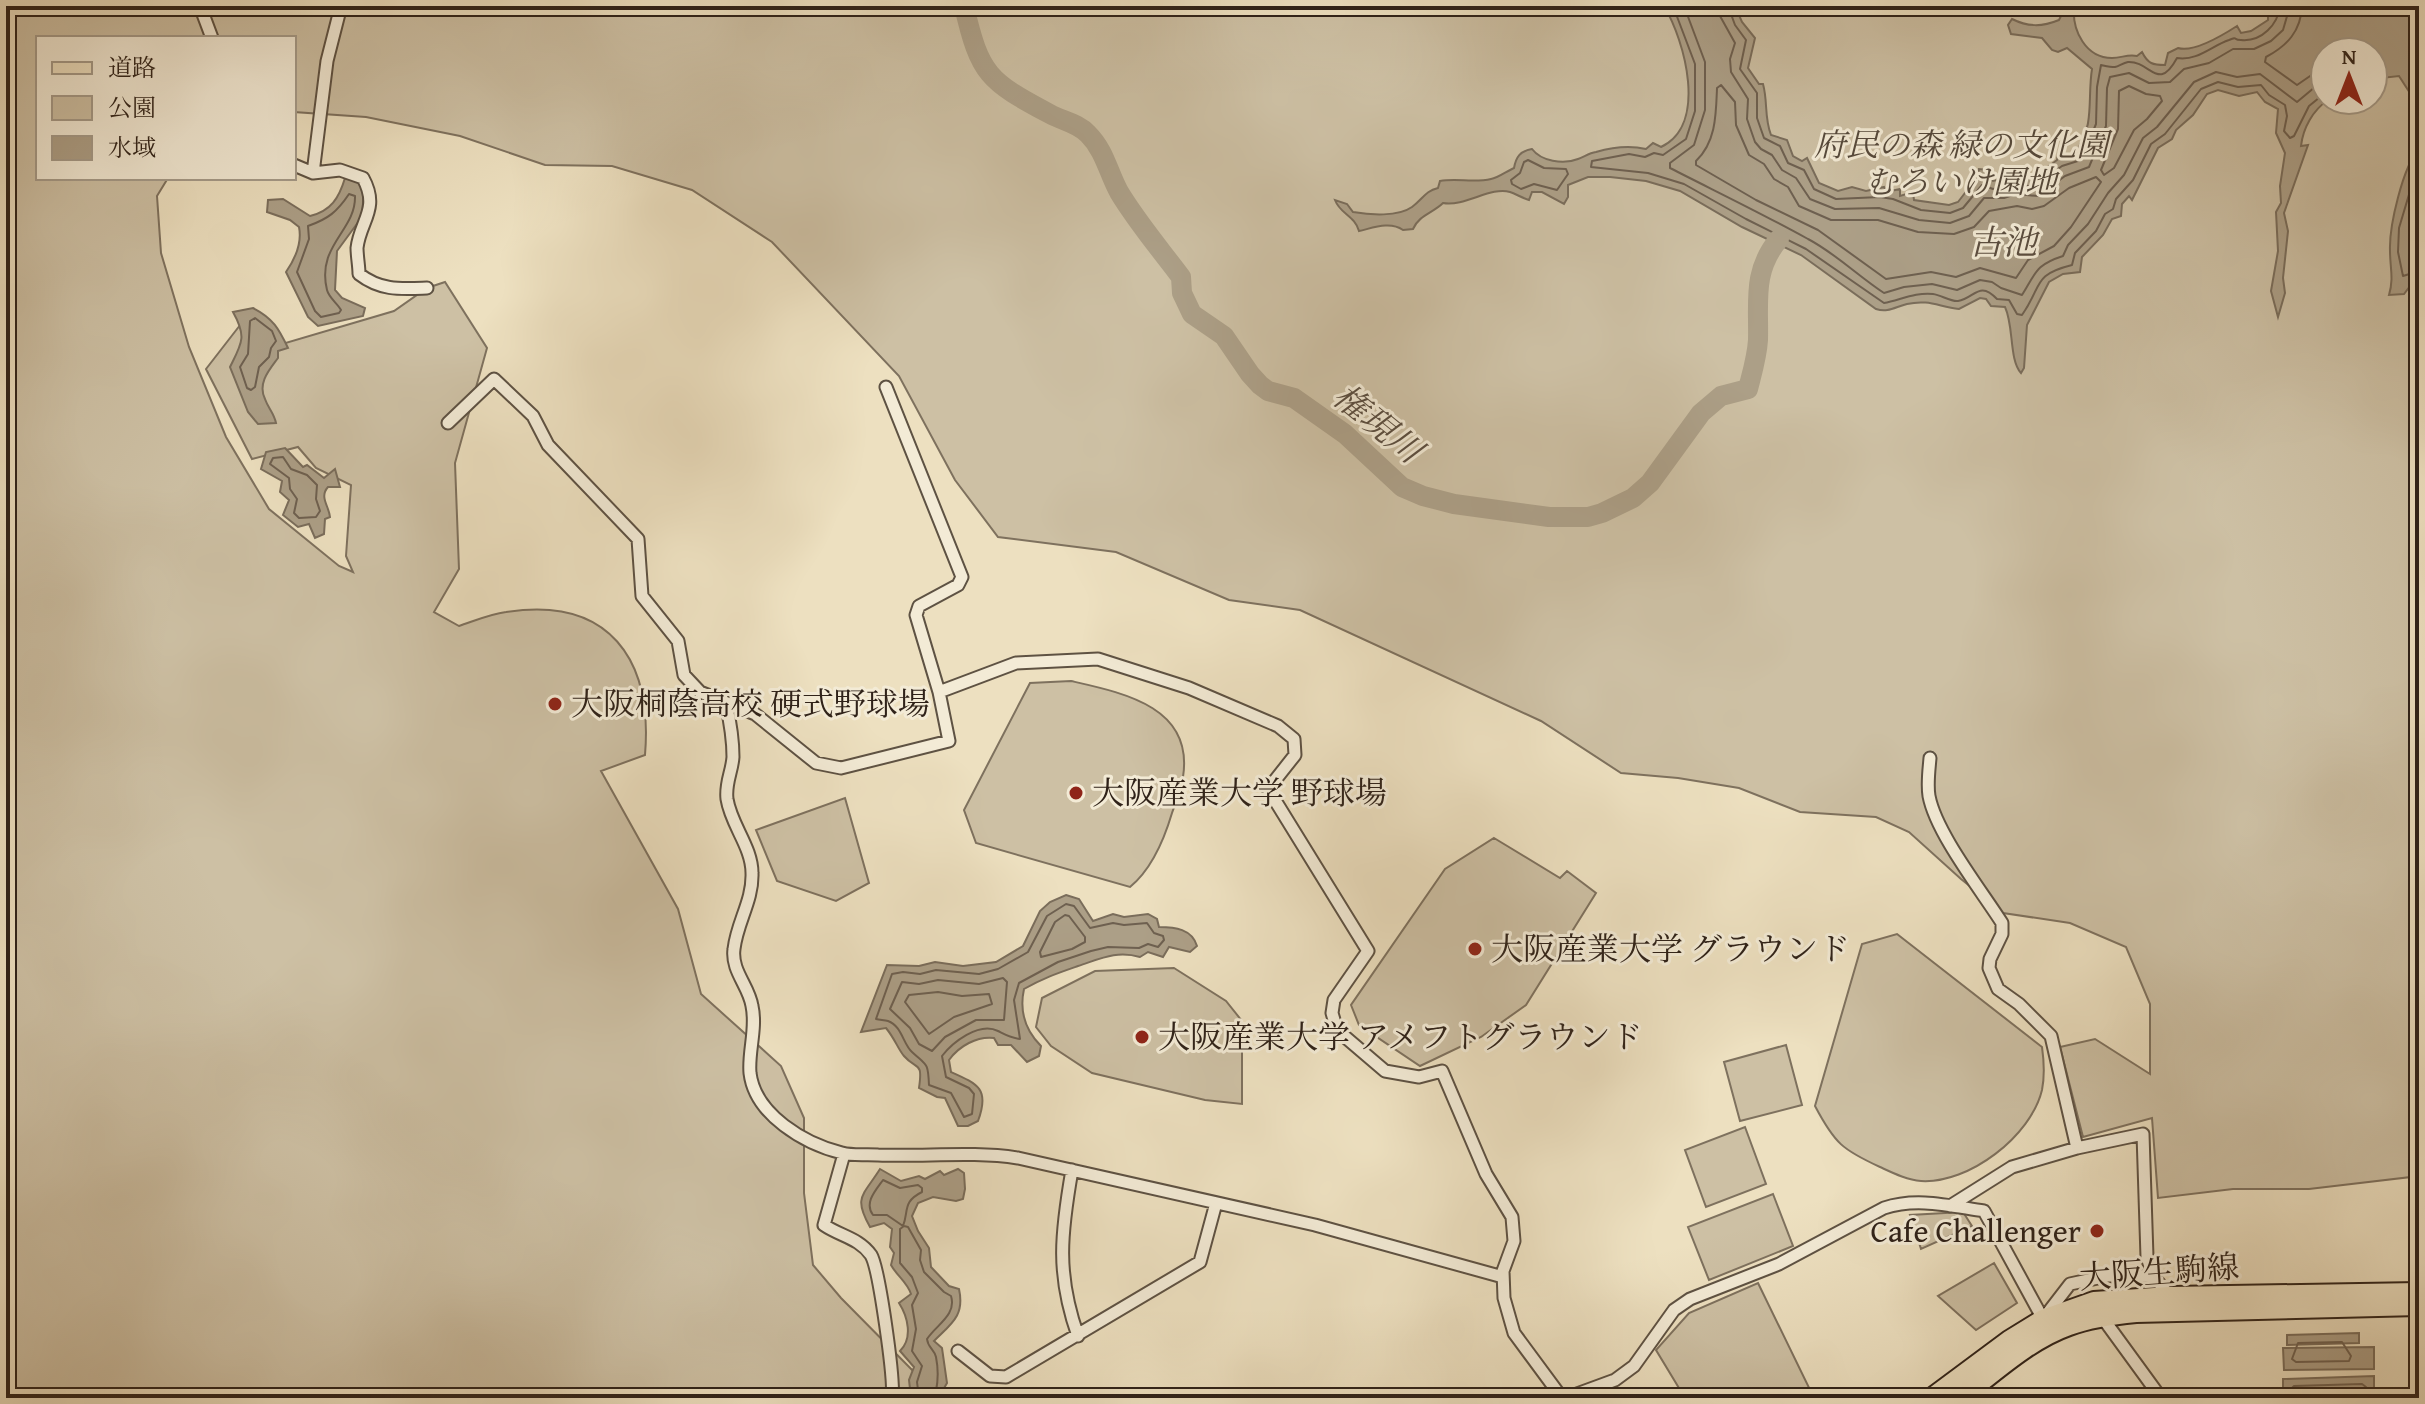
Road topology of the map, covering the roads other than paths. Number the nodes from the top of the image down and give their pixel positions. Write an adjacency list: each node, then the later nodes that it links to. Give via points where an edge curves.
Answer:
1 (200, 6): 3 (street)
2 (341, 6): 5 (street, via 327,61)
3 (211, 36)
4 (296, 166): 5 (street)
5 (313, 173): 6 (street, via 350,172 363,178 370,190 357,250 359,274 392,290)
6 (427, 288)
7 (886, 387): 9 (street, via 962,577 958,585 919,606 916,615)
8 (448, 423): 10 (street, via 494,379 533,416 548,445 638,539 642,596 678,641 684,675 700,692)
9 (939, 692): 10 (street, via 949,741 841,768 816,763 755,714); 18 (street, via 1016,663 1098,659 1189,688 1278,726 1294,739 1295,755 1268,789 1368,951 1334,1000 1337,1030 1385,1071 1419,1077 1442,1071 1486,1174 1512,1217 1514,1241)
10 (726, 703): 13 (street, via 733,760 727,795 752,871 733,953 752,1006 750,1074 774,1118 809,1141)
11 (1930, 758): 12 (street, via 1933,809 2002,923 1989,968 1998,989 2051,1036)
12 (2077, 1148): 16 (street, via 2012,1167); 17 (street, via 2143,1134 2147,1257)
13 (844, 1154): 14 (street, via 996,1155); 26 (street, via 824,1225 856,1240 872,1257 879,1275)
14 (1072, 1170): 15 (street); 24 (street, via 1062,1224 1062,1279)
15 (1216, 1203): 18 (street); 24 (street, via 1200,1262)
16 (1950, 1206): 23 (street, via 1984,1211); 27 (street, via 1923,1202 1884,1208 1779,1264 1690,1299 1674,1310 1634,1366 1615,1380)
17 (2153, 1276): 20 (street); 23 (street, via 2107,1276 2070,1284)
18 (1503, 1277): 27 (street, via 1514,1333)
19 (2419, 1292): 20 (main road, 大阪生駒線)
20 (2170, 1296): 23 (main road, 大阪生駒線, via 2094,1301)
21 (2419, 1306): 22 (main road, 大阪生駒線)
22 (2102, 1317): 29 (main road, 大阪生駒線, via 2067,1326 2032,1346); 30 (street)
23 (2043, 1319): 28 (main road, 大阪生駒線)
24 (1078, 1336): 25 (street, via 1006,1377 990,1376)
25 (958, 1351)
26 (892, 1398)
27 (1564, 1398)
28 (1931, 1398)
29 (1961, 1398)
30 (2161, 1398)

